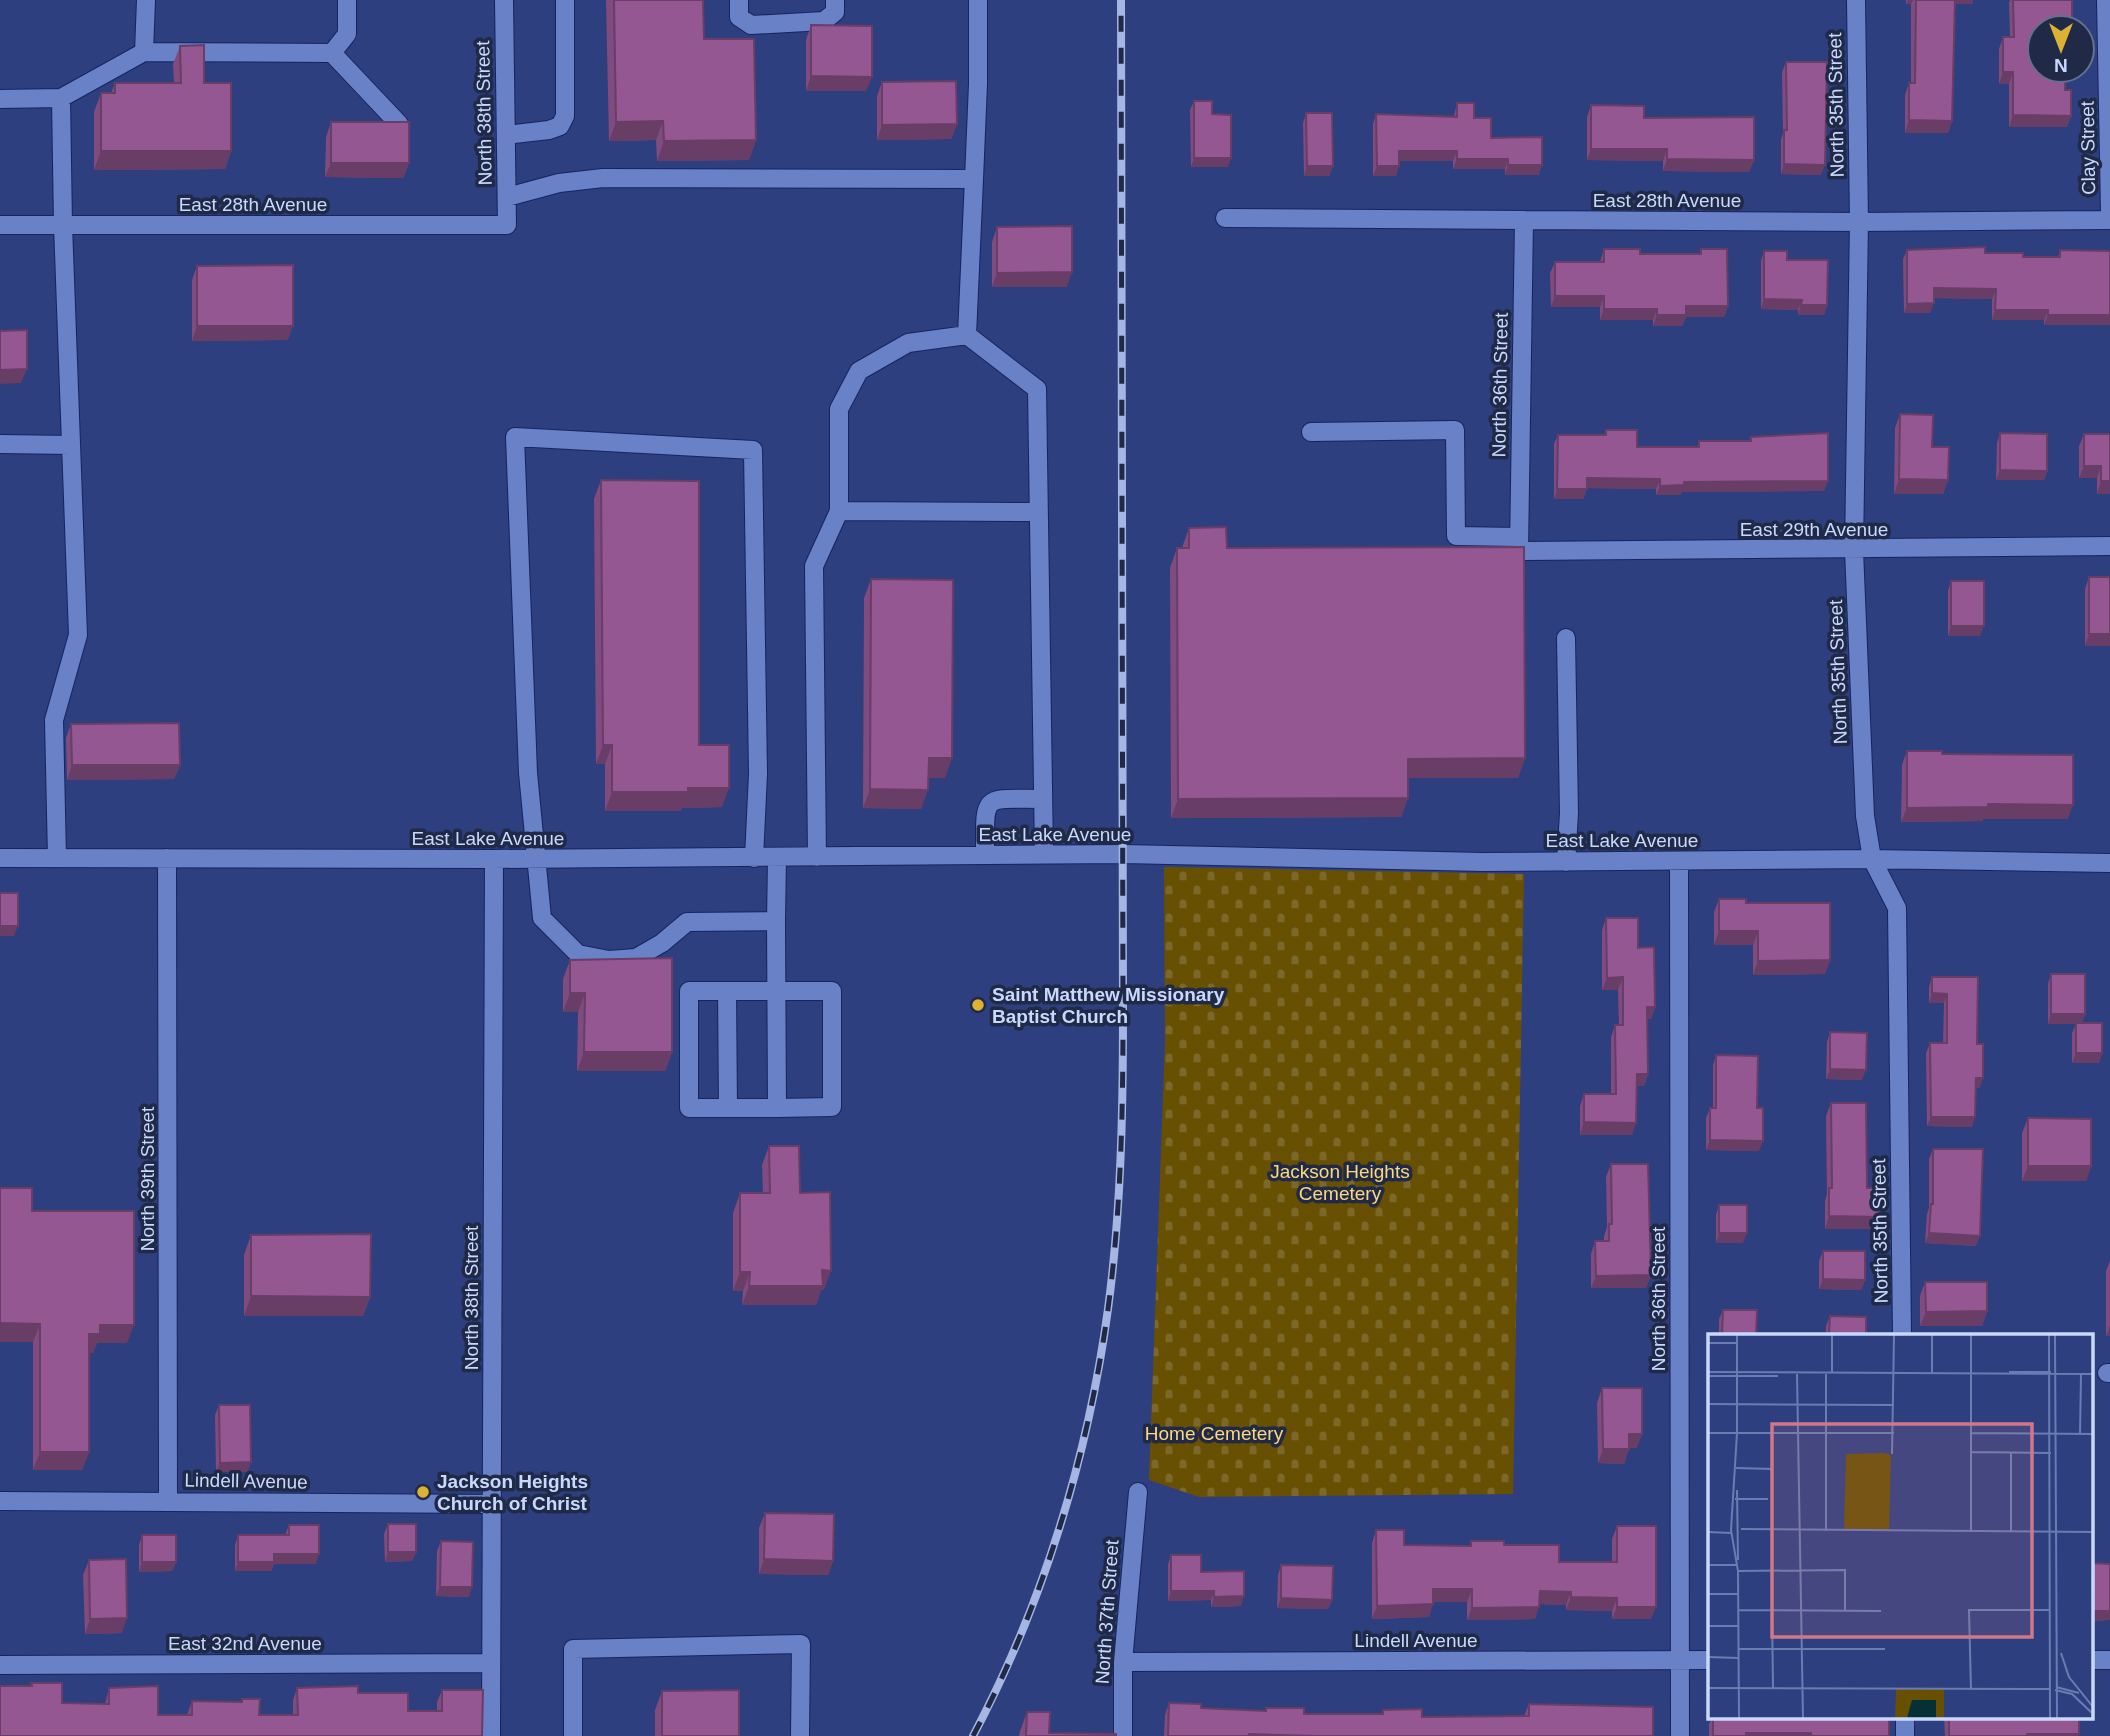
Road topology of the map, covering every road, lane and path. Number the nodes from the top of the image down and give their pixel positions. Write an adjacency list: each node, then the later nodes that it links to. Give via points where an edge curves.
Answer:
1 (146, 0): 10 (street)
2 (347, 0): 11 (street, via 347,34)
3 (504, 0): 15 (street, North 38th Street)
4 (565, 0): 15 (street, via 565,116 560,126 549,130)
5 (739, 0): 6 (street, via 739,17 751,25 824,22 835,12)
6 (835, 0)
7 (978, 0): 16 (street)
8 (1856, 0): 22 (street, North 35th Street)
9 (2106, 0): 18 (street, Clay Street)
10 (144, 52): 11 (street); 12 (street)
11 (332, 53): 14 (street)
12 (61, 98): 13 (street); 24 (street)
13 (0, 99)
14 (399, 124)
15 (506, 135): 17 (street, North 38th Street)
16 (974, 179): 17 (street, via 603,178 559,183); 26 (street)
17 (507, 197): 25 (street, North 38th Street)
18 (2110, 212)
19 (1224, 218): 20 (street, East 28th Avenue)
20 (1524, 220): 22 (street, East 28th Avenue); 32 (street, North 36th Street)
21 (2110, 220): 22 (street, East 28th Avenue)
22 (1859, 222): 34 (street, North 35th Street)
23 (0, 225): 24 (street, East 28th Avenue)
24 (63, 225): 25 (street, East 28th Avenue); 29 (street)
25 (507, 225)
26 (967, 335): 30 (street, via 908,343 859,371 839,409); 31 (street, via 1037,389)
27 (1311, 432): 32 (street, East 29th Avenue, via 1454,430 1456,536)
28 (0, 444): 29 (street)
29 (71, 445): 41 (street, via 78,635 54,720)
30 (839, 511): 31 (street); 39 (street, via 814,566)
31 (1037, 512): 36 (street)
32 (1519, 544): 34 (street, East 29th Avenue)
33 (2110, 546): 34 (street, East 29th Avenue)
34 (1854, 550): 47 (street, North 35th Street, via 1865,816)
35 (1566, 638): 49 (street)
36 (1043, 799): 37 (street, via 989,803); 38 (street)
37 (985, 855): 38 (street, East Lake Avenue); 39 (street, East Lake Avenue)
38 (1044, 855): 49 (street, East Lake Avenue)
39 (817, 857): 44 (street, East Lake Avenue)
40 (0, 858): 41 (street, East Lake Avenue)
41 (57, 858): 42 (street, East Lake Avenue)
42 (167, 858): 45 (street, East Lake Avenue); 59 (street, North 39th Street)
43 (754, 858): 44 (street, East Lake Avenue); 46 (street, East Lake Avenue); 46 (street, via 758,774 753,450 515,437 528,773)
44 (777, 858): 51 (street)
45 (494, 859): 46 (street, East Lake Avenue); 60 (street, North 38th Street)
46 (536, 859): 51 (street, via 542,918 578,954 609,960 636,958 687,922)
47 (1872, 859): 48 (street, East Lake Avenue); 50 (street, East Lake Avenue); 56 (street, North 35th Street, via 1898,908)
48 (1679, 861): 49 (street, East Lake Avenue); 61 (street, North 36th Street)
49 (1566, 862)
50 (2110, 863)
51 (776, 921): 53 (street)
52 (727, 991): 53 (street); 54 (street); 54 (street, via 689,991 688,1108)
53 (776, 991): 55 (street); 55 (street, via 832,991 832,1107)
54 (728, 1108): 55 (street)
55 (777, 1108)
56 (1902, 1334)
57 (1138, 1492): 65 (street, North 37th Street)
58 (0, 1501): 59 (street, Lindell Avenue)
59 (169, 1501): 60 (street, Lindell Avenue)
60 (492, 1504): 66 (street, North 38th Street)
61 (1680, 1660): 62 (street, Lindell Avenue); 65 (street, Lindell Avenue); 73 (street, North 36th Street)
62 (1708, 1660)
63 (2092, 1660): 64 (street)
64 (2110, 1660)
65 (1123, 1662): 72 (street, North 37th Street)
66 (491, 1663): 67 (street, East 32nd Avenue); 69 (street, North 38th Street)
67 (0, 1665)
68 (1905, 1718): 74 (street)
69 (491, 1736)
70 (573, 1736): 71 (street, via 573,1649 801,1644)
71 (800, 1736)
72 (1123, 1736)
73 (1681, 1736)
74 (1905, 1736)

